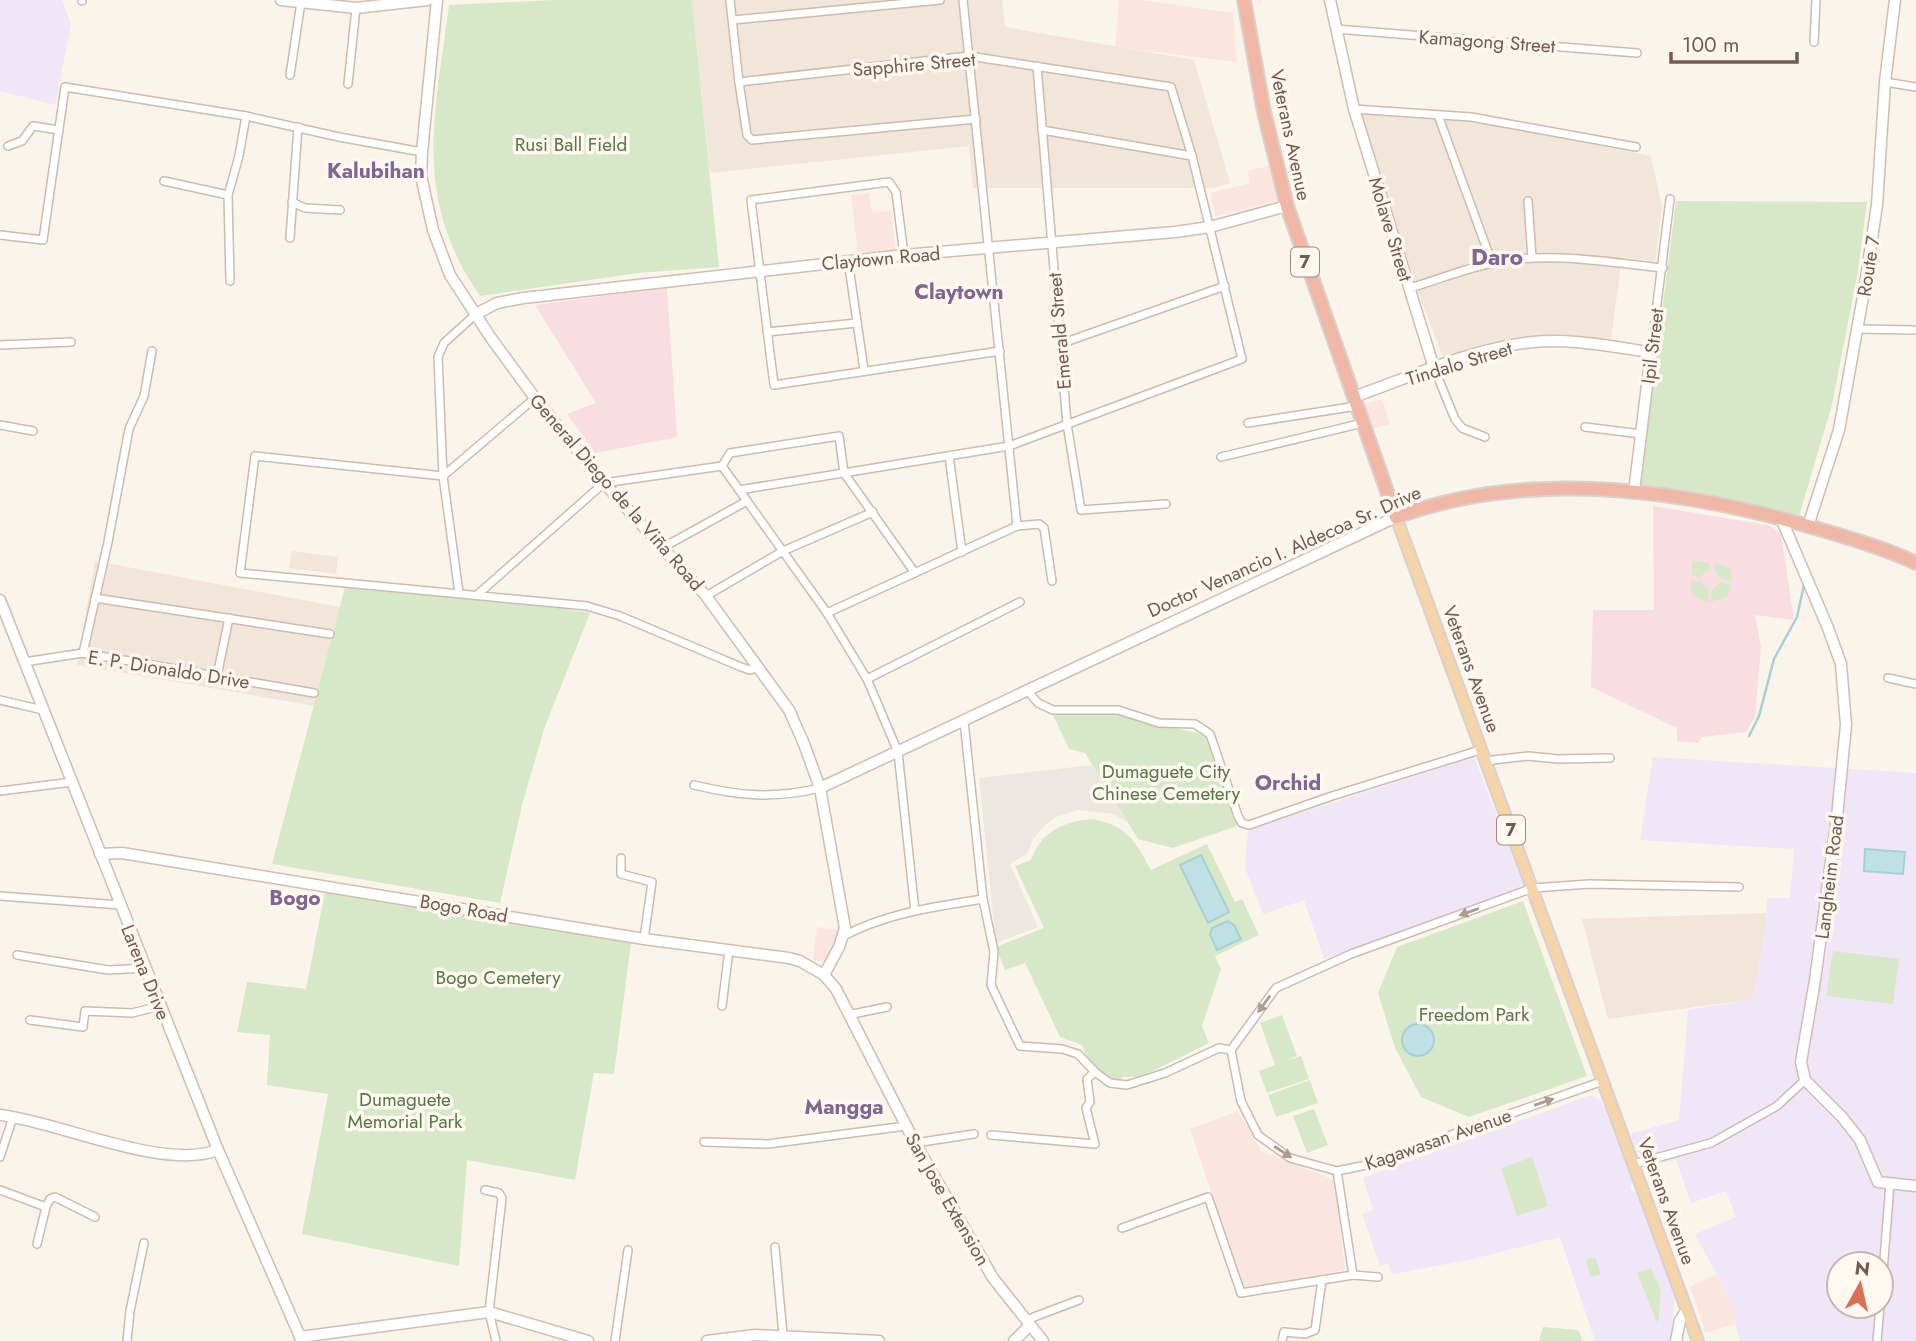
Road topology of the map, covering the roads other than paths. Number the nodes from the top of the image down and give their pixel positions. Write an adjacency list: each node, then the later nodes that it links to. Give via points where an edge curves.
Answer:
1 (281, 0): 11 (street)
2 (437, 0): 33 (street, General Diego de la Viña Road)
3 (730, 0): 13 (street)
4 (940, 0): 13 (street)
5 (963, 0): 17 (street)
6 (1244, 0): 40 (highway, Veterans Avenue / 7)
7 (1330, 0): 14 (street, Molave Street)
8 (1816, 0): 15 (street)
9 (1895, 0): 21 (street, Route 7)
10 (422, 1): 12 (street)
11 (306, 2): 12 (street); 19 (street)
12 (356, 8): 22 (street)
13 (733, 20): 20 (street)
14 (1336, 29): 16 (street, Kamagong Street); 24 (street, Molave Street)
15 (1814, 42)
16 (1637, 52)
17 (969, 56): 18 (street, Sapphire Street); 20 (street, Sapphire Street); 27 (street)
18 (1037, 66): 30 (street, Emerald Street); 34 (street, Sapphire Street, via 1171,87)
19 (290, 75)
20 (739, 82): 27 (street, via 747,135 752,139)
21 (1885, 82): 23 (street); 58 (street, Route 7, via 1877,205)
22 (348, 84)
23 (1916, 87)
24 (1354, 108): 25 (street); 55 (street, Molave Street)
25 (1438, 115): 32 (street); 50 (street)
26 (246, 116): 28 (street); 29 (street, via 65,87); 36 (street)
27 (976, 120): 46 (street)
28 (298, 127): 33 (street); 39 (street)
29 (59, 130): 31 (street, via 33,126 22,142); 43 (street, via 43,240)
30 (1042, 130): 34 (street); 45 (street, Emerald Street)
31 (8, 146)
32 (1636, 147)
33 (422, 152): 56 (street, General Diego de la Viña Road, via 423,186 433,230 450,275)
34 (1192, 156): 42 (street)
35 (164, 181): 36 (street)
36 (228, 195): 53 (street)
37 (1670, 199): 51 (street, Ipil Street)
38 (1528, 201): 48 (street)
39 (292, 202): 41 (street, via 305,208); 44 (street)
40 (1287, 206): 42 (street, Claytown Road); 70 (highway, Veterans Avenue / 7)
41 (340, 210)
42 (1210, 227): 45 (street, Claytown Road); 54 (street)
43 (0, 235)
44 (290, 238)
45 (1051, 244): 46 (street, Claytown Road); 62 (street, Emerald Street)
46 (989, 249): 47 (street, Claytown Road); 65 (street)
47 (904, 255): 49 (street, Claytown Road); 52 (street, via 896,192 894,185 885,182 751,200)
48 (1532, 258): 50 (street); 51 (street)
49 (848, 260): 52 (street, Claytown Road); 57 (street)
50 (1492, 262): 55 (street)
51 (1662, 268): 66 (street, Ipil Street)
52 (759, 269): 56 (street, Claytown Road, via 523,298); 60 (street)
53 (230, 281)
54 (1225, 286): 62 (street); 72 (street, via 1242,359)
55 (1410, 288): 67 (street, Molave Street)
56 (476, 313): 69 (street, General Diego de la Viña Road); 84 (street, via 444,343 438,357)
57 (857, 323): 60 (street); 68 (street)
58 (1858, 329): 59 (street); 94 (street, Route 7, via 1839,430)
59 (1914, 330)
60 (767, 332): 68 (street, via 774,385)
61 (71, 342): 63 (street)
62 (1060, 344): 72 (street, Emerald Street)
63 (0, 345)
64 (152, 351): 104 (street, via 144,396 129,429)
65 (1000, 351): 68 (street); 79 (street)
66 (1651, 352): 67 (street, Tindalo Street, via 1535,342 1499,347); 77 (street, Ipil Street)
67 (1434, 369): 70 (street, Tindalo Street); 78 (street, Molave Street, via 1455,419 1462,428)
68 (864, 370)
69 (535, 398): 84 (street); 85 (street, General Diego de la Viña Road)
70 (1355, 402): 71 (street); 73 (highway, Veterans Avenue / 7)
71 (1248, 423)
72 (1067, 424): 79 (street); 89 (street, Emerald Street, via 1081,510)
73 (1363, 424): 81 (street); 91 (highway, Veterans Avenue / 7)
74 (0, 425): 76 (street)
75 (1585, 427): 77 (street)
76 (33, 431)
77 (1641, 434): 87 (street, Ipil Street)
78 (1485, 437)
79 (1009, 446): 80 (street); 93 (street)
80 (949, 456): 83 (street); 97 (street)
81 (1221, 457)
82 (722, 466): 83 (street, via 730,453 839,436); 85 (street); 86 (street)
83 (844, 473): 86 (street); 90 (street)
84 (443, 476): 101 (street); 101 (street, via 255,456 240,573)
85 (604, 483): 95 (street, General Diego de la Viña Road); 102 (street)
86 (739, 490): 88 (street)
87 (1634, 492): 91 (highway, Doctor Venancio I. Aldecoa Sr. Drive, via 1570,489 1491,494 1441,502); 92 (highway, Doctor Venancio I. Aldecoa Sr. Drive)
88 (747, 501): 95 (street); 96 (street)
89 (1166, 504)
90 (873, 512): 96 (street); 99 (street)
91 (1396, 517): 117 (street, Doctor Venancio I. Aldecoa Sr. Drive); 123 (main road, Veterans Avenue / 7)
92 (1781, 519): 94 (highway, Doctor Venancio I. Aldecoa Sr. Drive); 150 (street, Langheim Road, via 1841,664 1846,725 1801,1062)
93 (1017, 526): 97 (street); 100 (street, via 1039,524 1044,528)
94 (1808, 526): 98 (highway, Doctor Venancio I. Aldecoa Sr. Drive)
95 (662, 548): 103 (street, General Diego de la Viña Road)
96 (783, 551): 103 (street); 107 (street)
97 (962, 552): 99 (street)
98 (1916, 563)
99 (915, 573): 107 (street)
100 (1052, 581)
101 (459, 593): 102 (street)
102 (477, 595): 112 (street, via 587,606 741,667)
103 (706, 596): 112 (street, General Diego de la Viña Road)
104 (95, 598): 108 (street); 110 (street)
105 (0, 600): 111 (street, Larena Drive)
106 (1020, 602): 115 (street)
107 (827, 613): 115 (street)
108 (229, 618): 109 (street); 113 (street)
109 (330, 634)
110 (83, 653): 111 (street, E. P. Dionaldo Drive); 113 (street, E. P. Dionaldo Drive)
111 (24, 662): 120 (street, Larena Drive)
112 (759, 667): 127 (street, General Diego de la Viña Road, via 789,710)
113 (217, 676): 118 (street, E. P. Dionaldo Drive)
114 (1888, 678): 116 (street)
115 (867, 679): 122 (street)
116 (1916, 684)
117 (1027, 690): 121 (street, Doctor Venancio I. Aldecoa Sr. Drive); 123 (street, via 1038,703 1053,710 1118,710 1159,723 1195,724 1210,734 1240,820 1249,825 1332,796)
118 (314, 693)
119 (0, 700): 120 (street)
120 (43, 710): 125 (street, Larena Drive)
121 (964, 721): 122 (street, Doctor Venancio I. Aldecoa Sr. Drive); 134 (street)
122 (898, 752): 127 (street, Doctor Venancio I. Aldecoa Sr. Drive); 136 (street)
123 (1482, 756): 124 (street); 132 (main road, Veterans Avenue / 7)
124 (1610, 758)
125 (72, 782): 128 (street); 129 (street, Larena Drive)
126 (694, 785): 127 (street, Doctor Venancio I. Aldecoa Sr. Drive, via 764,796)
127 (820, 788): 137 (street, General Diego de la Viña Road, via 845,928)
128 (0, 791)
129 (100, 854): 135 (street, Larena Drive); 138 (street, Bogo Road, via 122,853)
130 (621, 858): 138 (street, via 621,874 652,883)
131 (1739, 887): 132 (street, via 1589,884)
132 (1533, 888): 148 (street, one-way to 148, via 1351,954 1276,988); 151 (main road, Veterans Avenue / 7)
133 (0, 896): 135 (street)
134 (984, 900): 136 (street); 149 (street, via 994,952 991,985 1020,1046 1078,1054)
135 (120, 905): 141 (street, Larena Drive)
136 (915, 911): 137 (street)
137 (842, 937): 142 (street, General Diego de la Viña Road)
138 (644, 939): 139 (street, Bogo Road)
139 (729, 950): 142 (street, Bogo Road, via 800,961); 144 (street)
140 (17, 956): 141 (street, via 108,970)
141 (145, 968): 143 (street, Larena Drive)
142 (824, 975): 146 (street, San Jose Extension)
143 (160, 1006): 147 (street, via 132,1013 85,1011 83,1027); 159 (street, Larena Drive)
144 (722, 1006)
145 (887, 1007): 146 (street)
146 (848, 1015): 154 (street, San Jose Extension)
147 (30, 1020)
148 (1231, 1050): 149 (street, via 1219,1048 1127,1086 1110,1083); 162 (street, Kagawasan Avenue, one-way to 162, via 1241,1101 1258,1135 1290,1158)
149 (1095, 1072): 156 (street, via 1087,1079 1090,1102 1086,1108 1095,1144)
150 (1805, 1080): 161 (street, via 1777,1107 1712,1143); 163 (street, via 1860,1140 1878,1182)
151 (1603, 1081): 161 (main road, Veterans Avenue / 7); 162 (street, Kagawasan Avenue, one-way to 151, via 1386,1161)
152 (0, 1115): 153 (street)
153 (13, 1117): 159 (street, via 178,1155); 160 (street)
154 (906, 1126): 157 (street, via 768,1144); 158 (street, San Jose Extension)
155 (974, 1134): 158 (street)
156 (991, 1135)
157 (704, 1142)
158 (915, 1143): 182 (street, San Jose Extension, via 993,1278)
159 (218, 1150): 184 (street, Larena Drive)
160 (0, 1157)
161 (1634, 1164): 179 (main road, Veterans Avenue / 7)
162 (1337, 1171): 175 (street)
163 (1890, 1184): 164 (street); 174 (street)
164 (1916, 1186)
165 (0, 1190): 167 (street)
166 (485, 1190): 180 (street, via 502,1198)
167 (46, 1207): 168 (street, via 55,1196); 171 (street)
168 (95, 1217)
169 (1122, 1228): 177 (street, via 1208,1197 1241,1293)
170 (144, 1243): 185 (street)
171 (37, 1244)
172 (775, 1247): 183 (street)
173 (628, 1250): 188 (street)
174 (1885, 1250)
175 (1353, 1275): 176 (street); 177 (street)
176 (1378, 1277)
177 (1322, 1280): 193 (street, via 1315,1329 1304,1335 1284,1332)
178 (1079, 1300): 182 (street)
179 (1686, 1311): 194 (street); 195 (main road, Veterans Avenue / 7)
180 (489, 1312): 184 (street); 186 (street); 187 (street)
181 (1879, 1320): 196 (street)
182 (1028, 1323): 191 (street); 192 (street, San Jose Extension)
183 (783, 1335): 189 (street); 190 (street)
184 (301, 1339)
185 (127, 1341)
186 (496, 1341)
187 (588, 1341)
188 (615, 1341)
189 (707, 1341)
190 (879, 1341)
191 (1014, 1341)
192 (1043, 1341)
193 (1282, 1341)
194 (1676, 1341)
195 (1698, 1341)
196 (1877, 1341)

